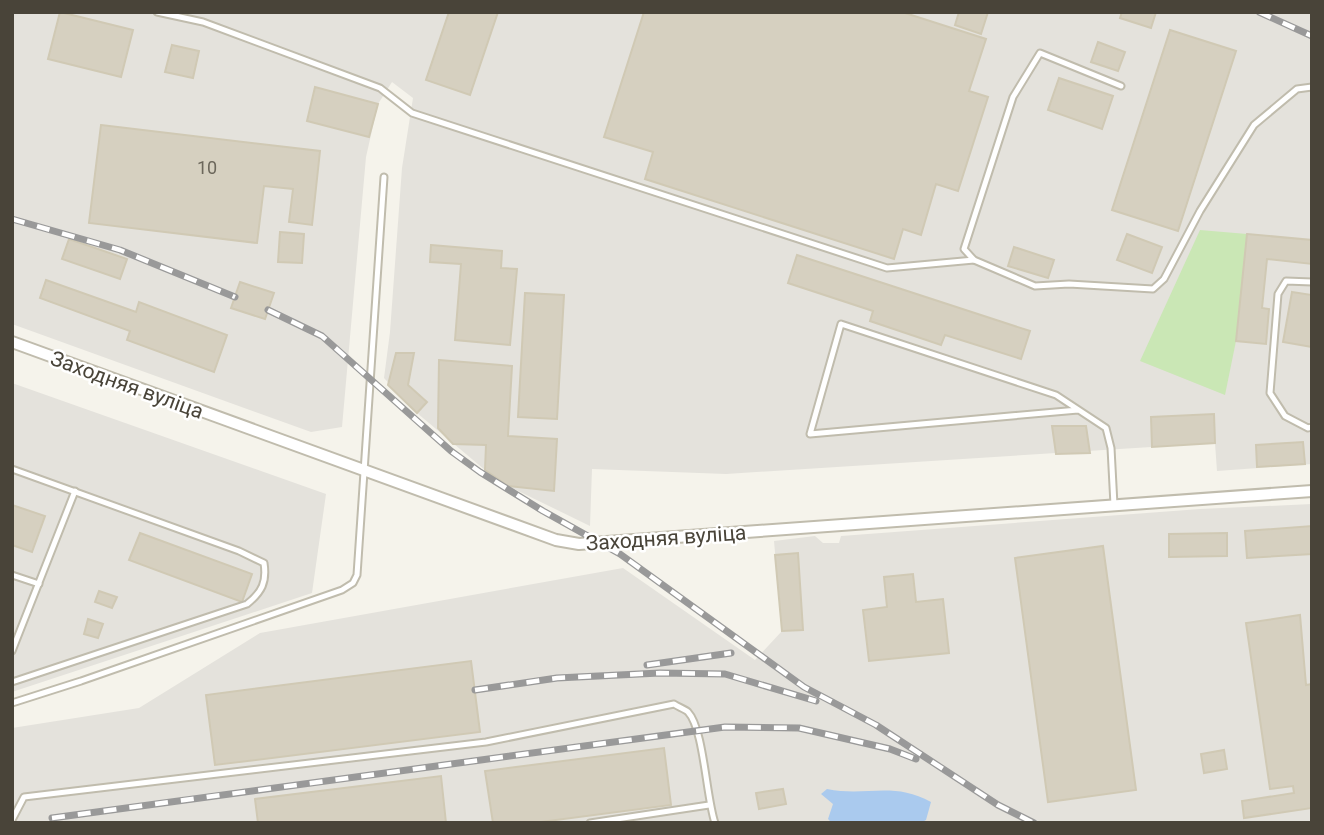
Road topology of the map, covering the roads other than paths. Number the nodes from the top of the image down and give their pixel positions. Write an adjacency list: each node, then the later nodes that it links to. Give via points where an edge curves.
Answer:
1 (157, 12): 5 (lane, via 203,22 380,88 412,113 887,268)
2 (1121, 86): 5 (lane, via 1040,53 1013,97 964,249)
3 (1312, 87): 5 (lane, via 1297,89 1254,125 1164,279 1153,289 1035,286)
4 (384, 177): 11 (lane)
5 (974, 260)
6 (1312, 282): 9 (lane, via 1286,281 1278,294 1270,393 1285,416)
7 (12, 342): 11 (street, Заходняя вуліца)
8 (1078, 410): 8 (lane, via 1056,395 841,324 810,434); 14 (lane, via 1106,428)
9 (1312, 427)
10 (12, 468): 12 (lane)
11 (364, 471): 14 (street, Заходняя вуліца, via 556,540 579,544); 19 (lane, via 354,583)
12 (75, 491): 16 (lane); 18 (lane, via 239,551 264,563 266,579 247,604)
13 (1312, 491): 14 (street, Заходняя вуліца)
14 (1114, 505)
15 (12, 575): 16 (lane)
16 (39, 584): 17 (lane)
17 (12, 651)
18 (12, 682)
19 (12, 703)
20 (709, 806): 21 (lane, via 697,726 688,712 674,704 486,742 24,797); 22 (lane); 23 (lane)
21 (12, 820)
22 (590, 823)
23 (715, 823)

